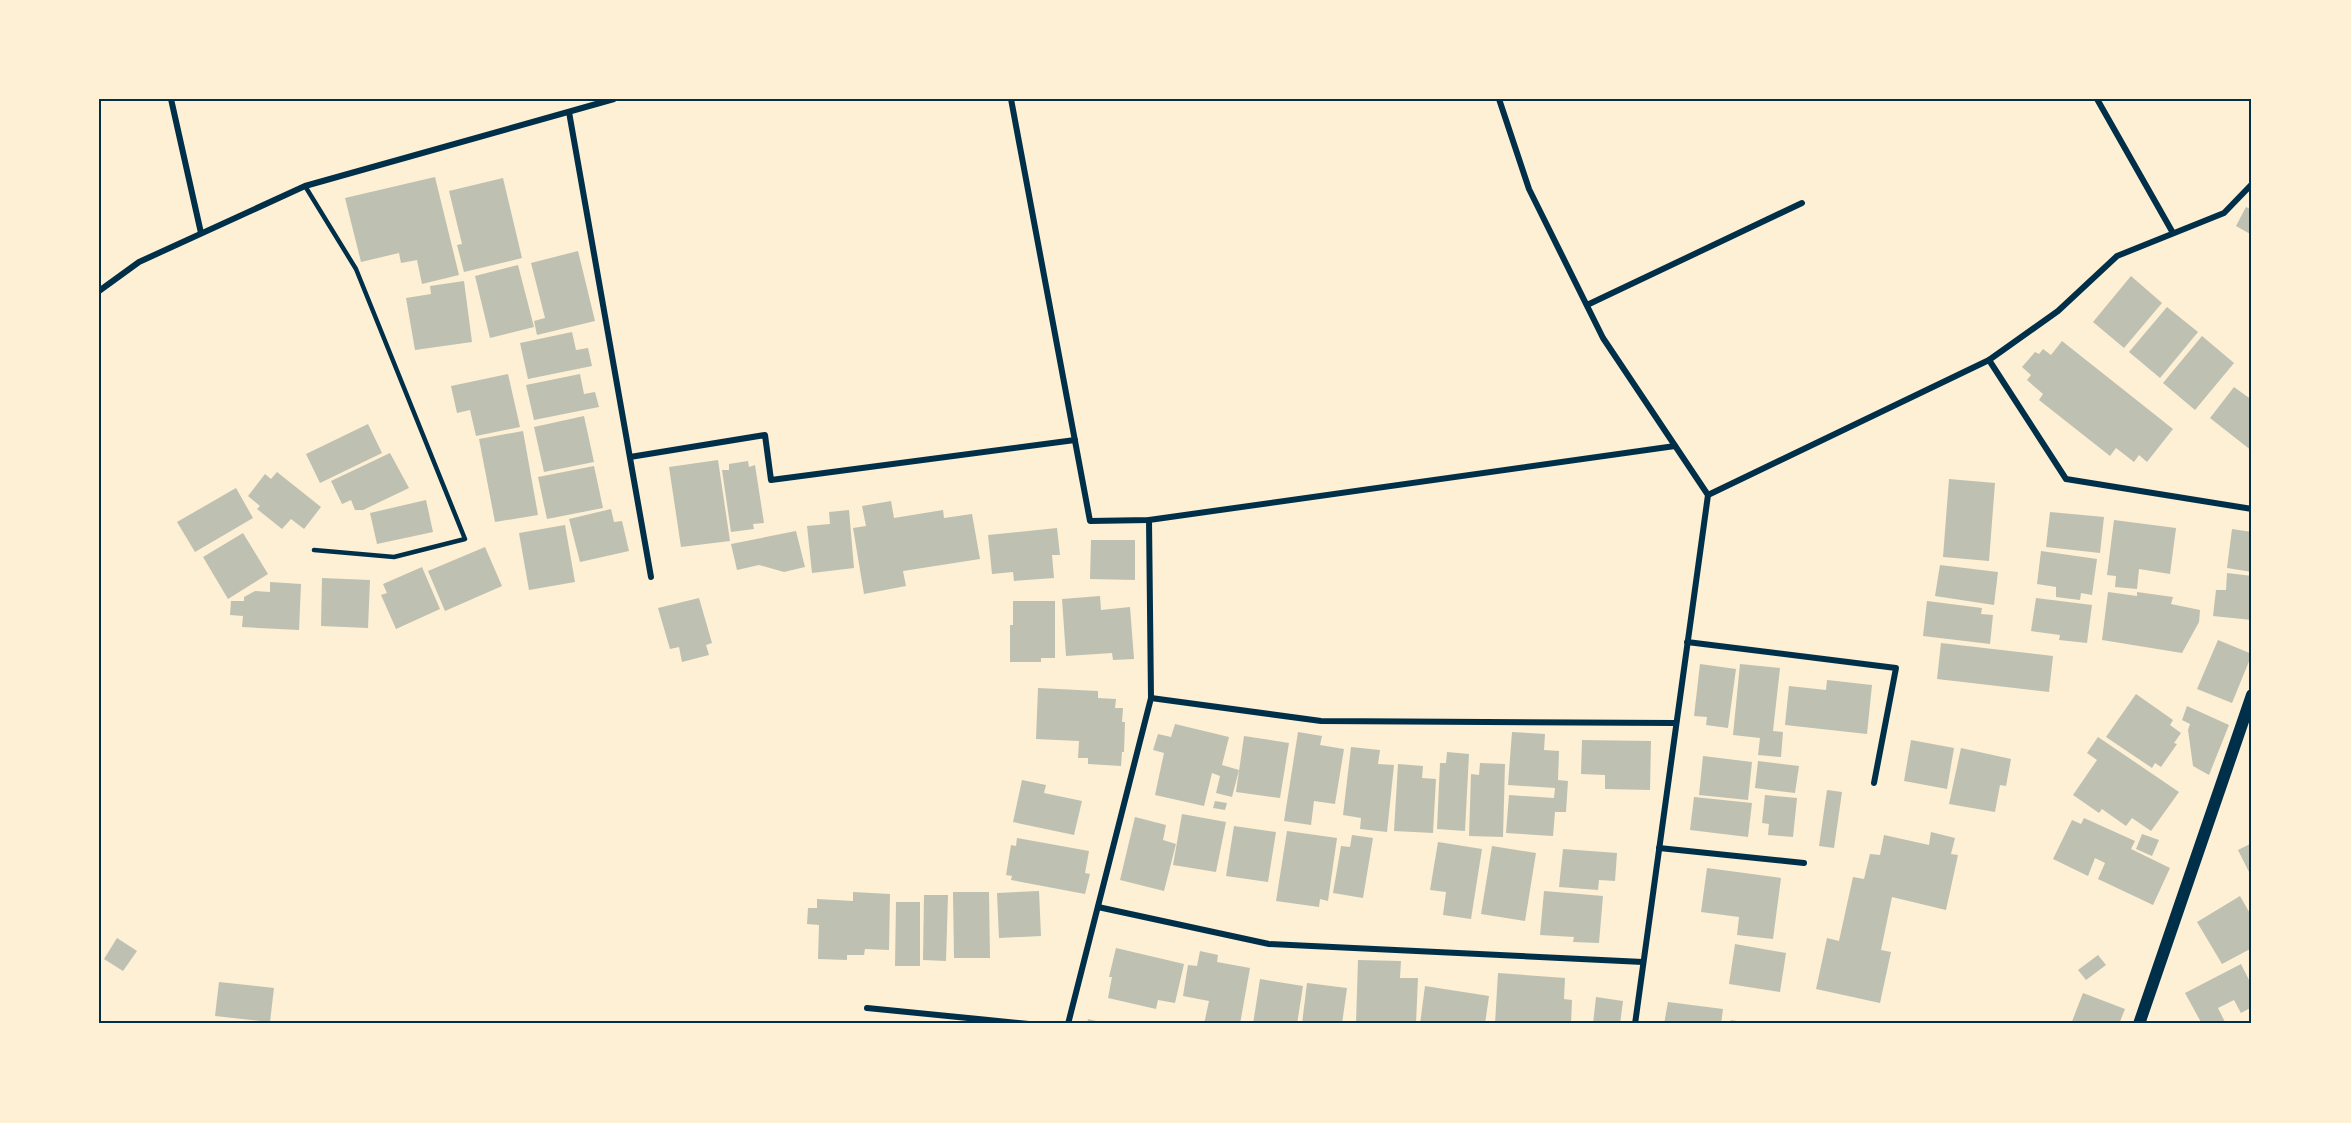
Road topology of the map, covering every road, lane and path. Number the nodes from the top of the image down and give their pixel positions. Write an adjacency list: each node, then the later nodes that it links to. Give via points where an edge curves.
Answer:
1 (171, 99): 10 (street)
2 (614, 99): 6 (street)
3 (1011, 99): 15 (street)
4 (1499, 99): 13 (street, via 1529,189)
5 (2097, 99): 11 (street)
6 (569, 112): 8 (street); 17 (street)
7 (2252, 184): 11 (street, via 2224,213)
8 (305, 186): 10 (street); 21 (lane, via 356,269 465,539 394,557)
9 (1802, 203): 13 (street)
10 (201, 233): 12 (street, via 139,262)
11 (2173, 233): 14 (street, via 2117,256 2058,311)
12 (99, 291)
13 (1587, 305): 16 (street, via 1603,338)
14 (1989, 360): 18 (street); 19 (street, via 2066,479)
15 (1075, 440): 17 (street, via 771,480 765,435); 20 (street, via 1090,521)
16 (1676, 446): 18 (street); 20 (street)
17 (630, 457): 22 (street)
18 (1708, 495): 23 (street)
19 (2252, 509)
20 (1149, 520): 25 (street)
21 (314, 550)
22 (651, 577)
23 (1688, 642): 26 (street); 27 (street, via 1896,668)
24 (2252, 695): 36 (main road)
25 (1151, 698): 26 (street, via 1321,720); 30 (street)
26 (1676, 723): 28 (street)
27 (1874, 783)
28 (1659, 848): 29 (street); 31 (street)
29 (1804, 863)
30 (1098, 907): 31 (street, via 1269,944); 34 (street)
31 (1643, 962): 35 (street)
32 (867, 1008): 33 (street)
33 (1029, 1024)
34 (1068, 1024)
35 (1635, 1024)
36 (2139, 1024)

